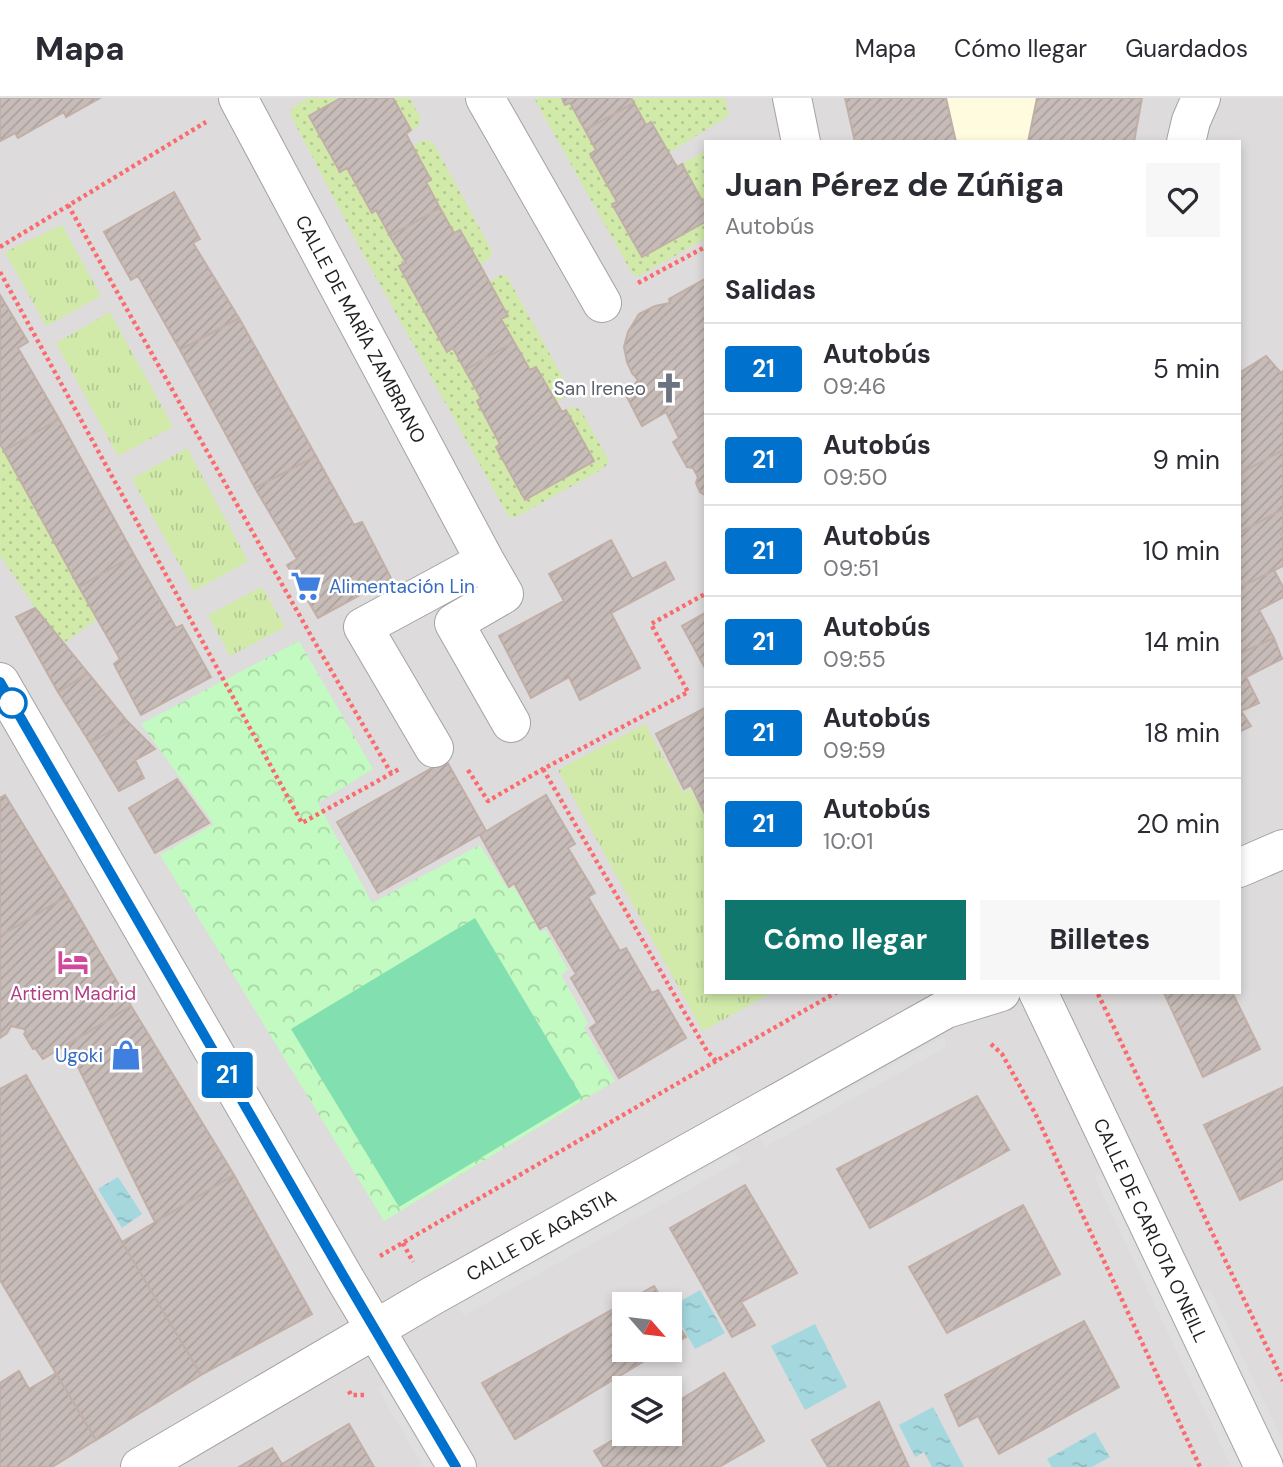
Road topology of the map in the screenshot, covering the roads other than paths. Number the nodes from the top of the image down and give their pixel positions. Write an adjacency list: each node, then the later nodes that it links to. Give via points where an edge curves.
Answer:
1 (485, 98): 7 (street)
2 (792, 98): 5 (street)
3 (1200, 98): 6 (street)
4 (238, 100): 8 (street, CALLE DE MARÍA ZAMBRANO)
5 (801, 140)
6 (1186, 140)
7 (617, 294)
8 (485, 561): 10 (street, CALLE DE MARÍA ZAMBRANO, via 504,594 454,623); 11 (street, via 363,627)
9 (0, 682): 17 (street)
10 (511, 723)
11 (434, 748)
12 (1283, 849): 13 (street)
13 (1241, 867)
14 (990, 994): 16 (street, CALLE DE AGASTIA)
15 (1039, 994): 20 (street, CALLE DE CARLOTA O’NEILL)
16 (952, 1001): 17 (street, CALLE DE AGASTIA)
17 (375, 1329): 18 (street, CALLE DE AGASTIA); 19 (street)
18 (140, 1467)
19 (457, 1467)
20 (1264, 1467)

